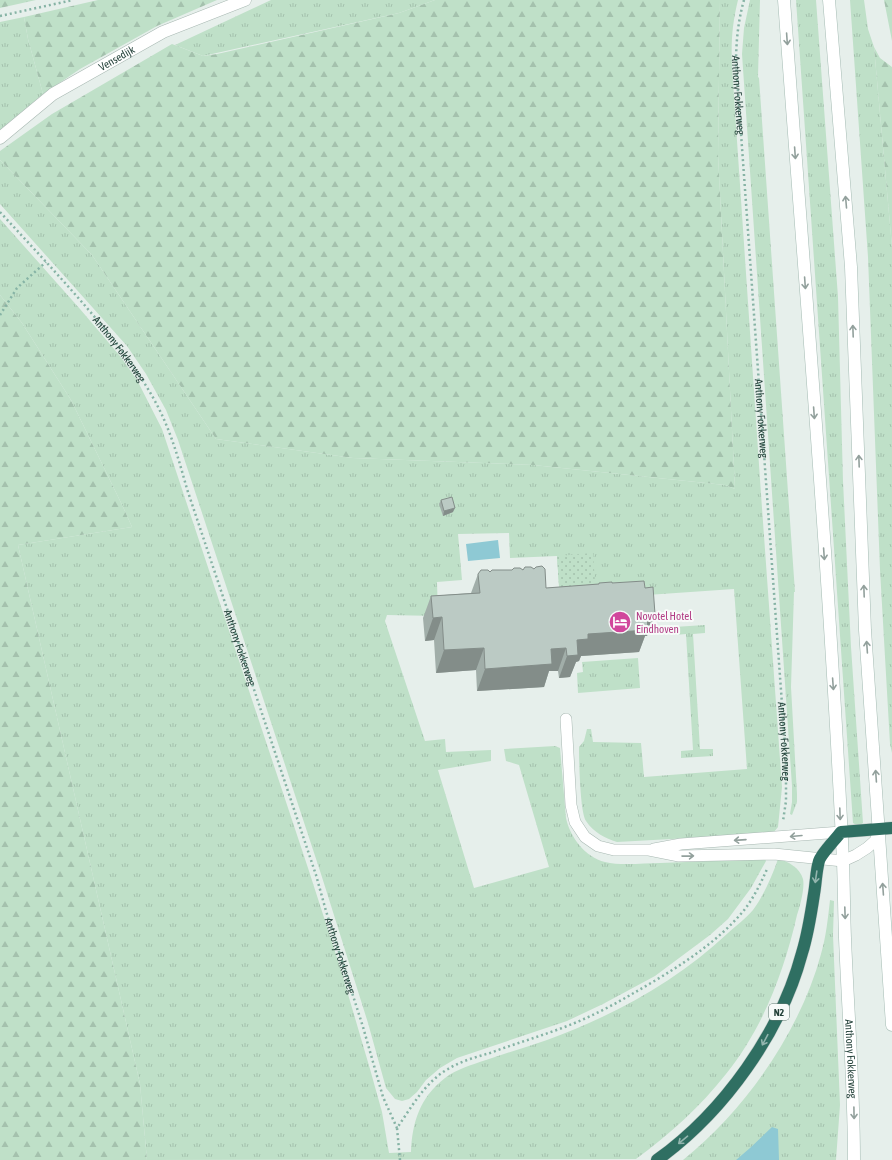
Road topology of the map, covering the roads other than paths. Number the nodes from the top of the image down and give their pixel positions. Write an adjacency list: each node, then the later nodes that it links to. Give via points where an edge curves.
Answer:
1 (244, 0): 4 (main road, Vensedijk, via 164,32 53,94)
2 (784, 0): 8 (main road, Anthony Fokkerweg, one-way to 8, via 821,508)
3 (829, 0): 7 (main road, one-way to 3, via 865,630 851,267)
4 (0, 138)
5 (566, 719): 9 (lane, via 571,805 575,822 585,837 598,846 614,850)
6 (892, 828): 7 (highway)
7 (880, 829): 8 (highway); 11 (lane, via 875,841 867,848); 12 (main road, one-way to 7)
8 (841, 832): 9 (lane, one-way to 9, via 681,844); 10 (highway, N2); 11 (main road, Anthony Fokkerweg)
9 (649, 850): 10 (lane, one-way to 10, via 679,856 774,854)
10 (819, 860): 11 (lane); 13 (highway, N2, one-way to 13, via 802,955 792,983 761,1047 747,1069 693,1132)
11 (843, 861): 14 (main road, Anthony Fokkerweg, one-way to 14)
12 (892, 1025)
13 (657, 1160)
14 (854, 1160)

